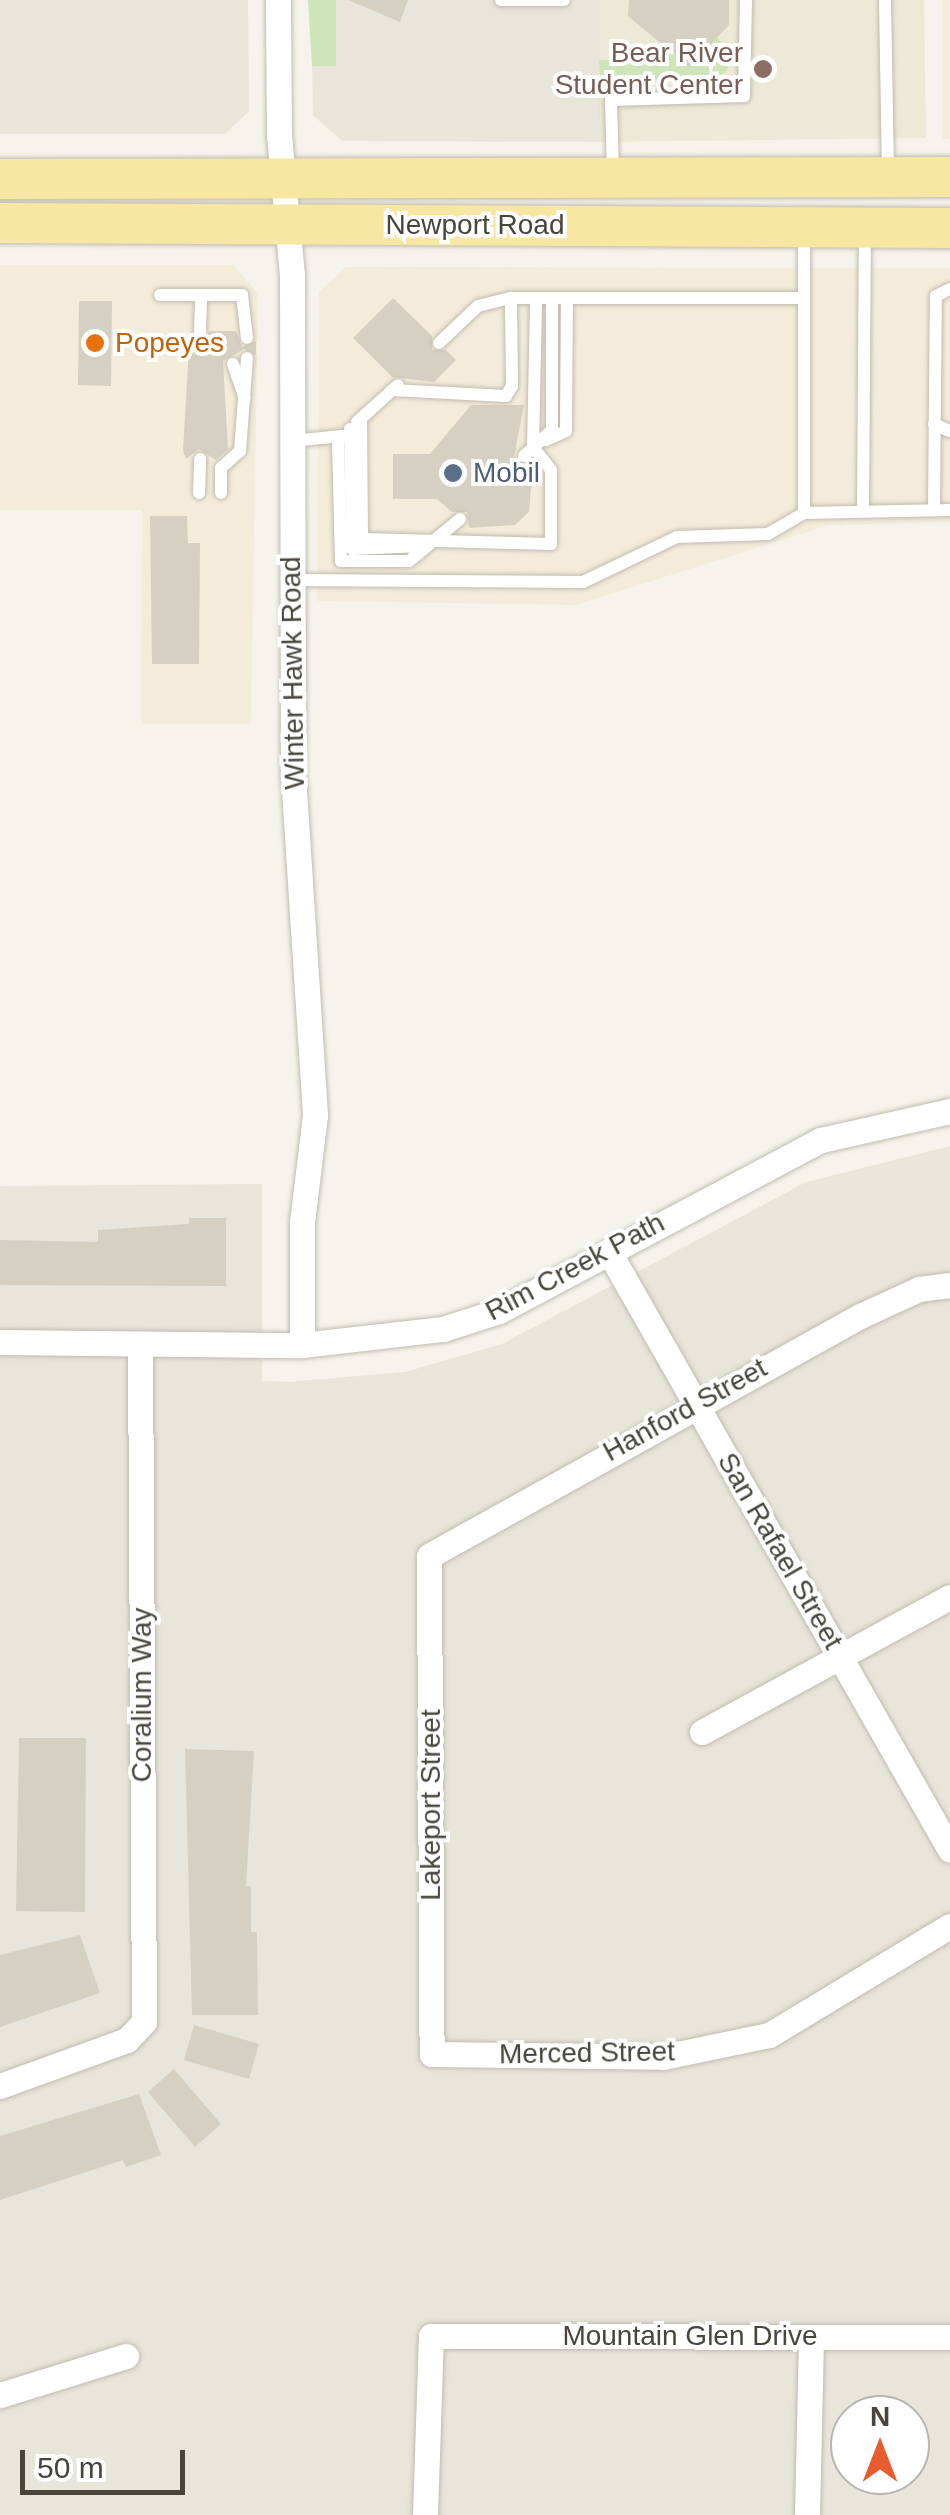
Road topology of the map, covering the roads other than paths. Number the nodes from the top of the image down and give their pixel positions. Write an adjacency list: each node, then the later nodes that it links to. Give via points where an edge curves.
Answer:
1 (278, 0): 6 (street, Winter Hawk Road)
2 (501, 0): 3 (lane)
3 (564, 0)
4 (746, 0): 9 (lane, via 744,96 611,100)
5 (885, 0): 7 (lane)
6 (284, 177): 9 (main road); 10 (main road); 13 (street, Winter Hawk Road)
7 (888, 177): 8 (main road); 9 (main road)
8 (950, 177)
9 (613, 178)
10 (0, 179)
11 (950, 202): 15 (main road, via 841,201)
12 (0, 224): 13 (main road, Newport Road)
13 (290, 226): 15 (main road, Newport Road); 32 (street, Winter Hawk Road)
14 (865, 227): 15 (main road, Newport Road); 16 (main road, Newport Road); 39 (lane)
15 (804, 228): 21 (lane)
16 (950, 228)
17 (950, 289): 29 (lane, via 936,296)
18 (160, 295): 19 (lane)
19 (201, 295): 24 (lane); 25 (lane, via 242,295)
20 (512, 298): 22 (lane); 26 (lane, via 478,306); 28 (lane, via 512,386 506,396 396,387)
21 (804, 298): 23 (lane); 40 (lane)
22 (536, 300): 23 (lane); 33 (lane)
23 (560, 300): 33 (lane, via 552,430)
24 (200, 331)
25 (240, 334)
26 (439, 343)
27 (240, 361): 35 (lane, via 240,451 222,468)
28 (356, 424): 31 (lane); 42 (lane, via 362,539)
29 (934, 424): 30 (lane); 37 (lane)
30 (950, 431)
31 (338, 440): 32 (lane); 42 (lane, via 341,560 409,561)
32 (292, 441): 43 (street, Winter Hawk Road)
33 (528, 451): 42 (lane, via 551,470 550,544 455,546)
34 (200, 459): 36 (lane)
35 (221, 492)
36 (200, 493)
37 (934, 510): 38 (lane); 39 (lane)
38 (950, 510)
39 (862, 511): 40 (lane)
40 (804, 513): 43 (lane, via 768,534 677,537 583,582)
41 (460, 519): 42 (lane)
42 (438, 540)
43 (291, 580): 49 (street, Winter Hawk Road, via 297,874 315,1116 302,1222)
44 (950, 1111): 45 (street, Rim Creek Path, via 821,1140)
45 (609, 1252): 49 (street, Rim Creek Path, via 472,1321 400,1338); 50 (street, San Rafael Street)
46 (950, 1286): 50 (street, Hanford Street, via 920,1289 860,1316)
47 (0, 1342): 48 (street, Rim Creek Path)
48 (140, 1344): 49 (street, Rim Creek Path); 58 (street, Coralium Way, via 144,2022 127,2040)
49 (302, 1345)
50 (695, 1403): 51 (street, Hanford Street); 53 (street, San Rafael Street)
51 (429, 1556): 57 (street, Lakeport Street)
52 (950, 1597): 53 (street)
53 (843, 1658): 54 (street); 55 (street, San Rafael Street)
54 (702, 1732)
55 (950, 1850)
56 (950, 1926): 57 (street, Merced Street, via 769,2036 663,2058)
57 (432, 2054)
58 (0, 2086)
59 (811, 2337): 60 (street, Mountain Glen Drive); 63 (street, Mountain Glen Drive, via 430,2336); 64 (street)
60 (950, 2337)
61 (126, 2356): 62 (street)
62 (0, 2395)
63 (425, 2515)
64 (807, 2515)

